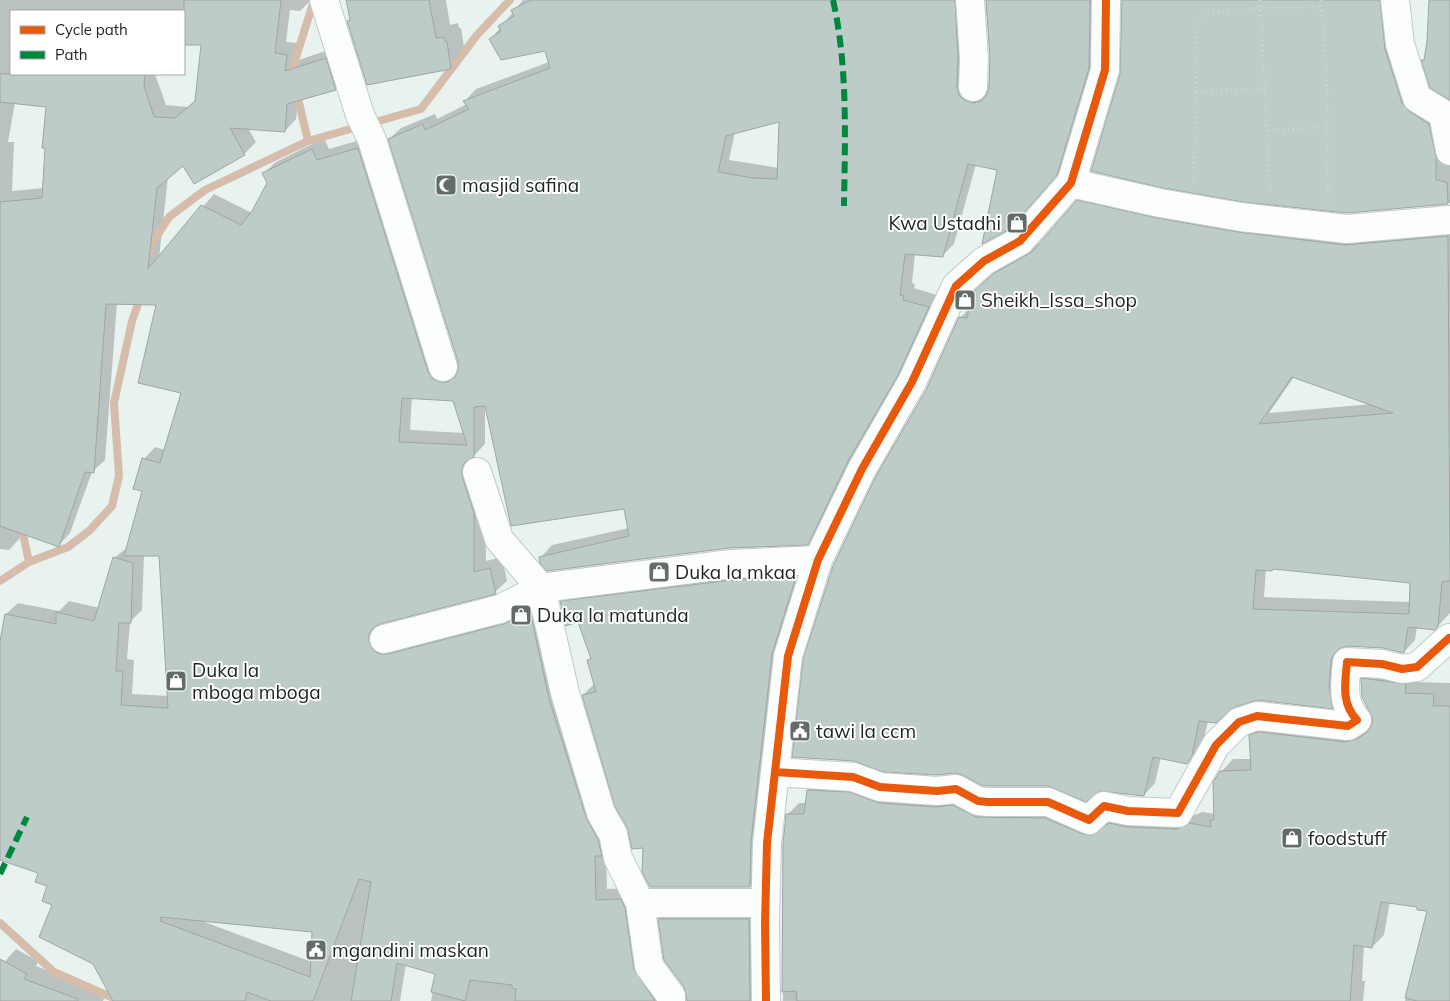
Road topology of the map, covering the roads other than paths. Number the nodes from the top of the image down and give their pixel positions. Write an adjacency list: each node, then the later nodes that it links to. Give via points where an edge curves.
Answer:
1 (324, 0): 10 (street)
2 (970, 0): 5 (street)
3 (1106, 0): 8 (street, via 1105,70)
4 (1395, 0): 6 (street, via 1400,44 1417,98)
5 (973, 88)
6 (1446, 113): 7 (street)
7 (1450, 151)
8 (1071, 183): 9 (street, via 1194,209 1347,229); 12 (street, via 1020,241 984,261 956,286 912,382 862,470)
9 (1450, 220)
10 (443, 367)
11 (477, 472): 13 (street, via 499,539)
12 (818, 560): 13 (street, via 731,564); 16 (street, via 788,656)
13 (541, 588): 15 (street, via 500,609); 17 (street, via 565,693 601,814 613,834 618,858)
14 (1449, 638): 16 (street, via 1417,667 1402,669 1347,662 1344,694 1351,713 1358,720 1348,726 1257,716 1239,722 1216,745 1178,814 1104,806 1089,820 1048,802 978,801 956,789 880,787 853,777)
15 (384, 639)
16 (775, 772): 18 (street)
17 (640, 903): 18 (street); 19 (street, via 649,966 671,996)
18 (765, 903): 20 (street)
19 (671, 1001)
20 (766, 1001)

